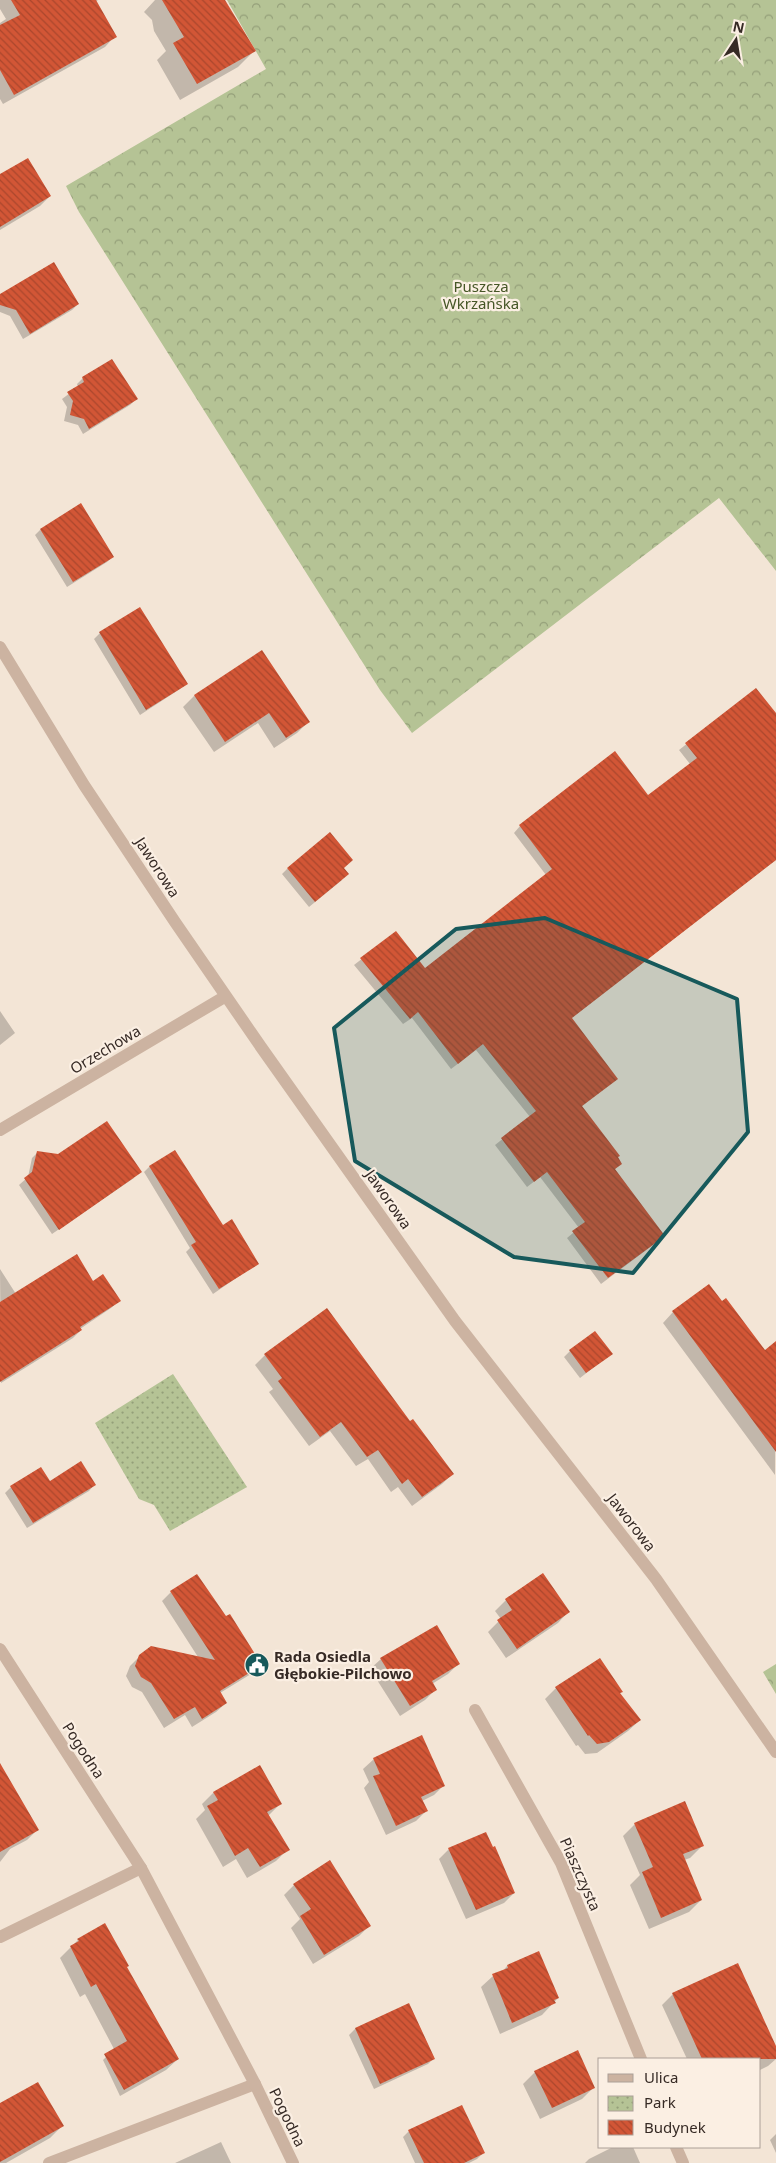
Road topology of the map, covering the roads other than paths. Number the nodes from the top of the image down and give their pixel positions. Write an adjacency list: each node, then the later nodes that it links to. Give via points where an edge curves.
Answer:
1 (0, 647): 2 (street, Jaworowa, via 84,785)
2 (226, 996): 3 (street, Orzechowa); 6 (street, Jaworowa, via 455,1321 656,1579)
3 (0, 1130)
4 (0, 1649): 7 (street, Pogodna)
5 (475, 1710): 9 (street, Piaszczysta, via 561,1863)
6 (776, 1752)
7 (141, 1868): 8 (street); 10 (street, Pogodna)
8 (0, 1938)
9 (641, 2058)
10 (255, 2084): 12 (street, Pogodna); 13 (street, Pogodna)
11 (676, 2148): 14 (street)
12 (49, 2163)
13 (292, 2163)
14 (683, 2163)

